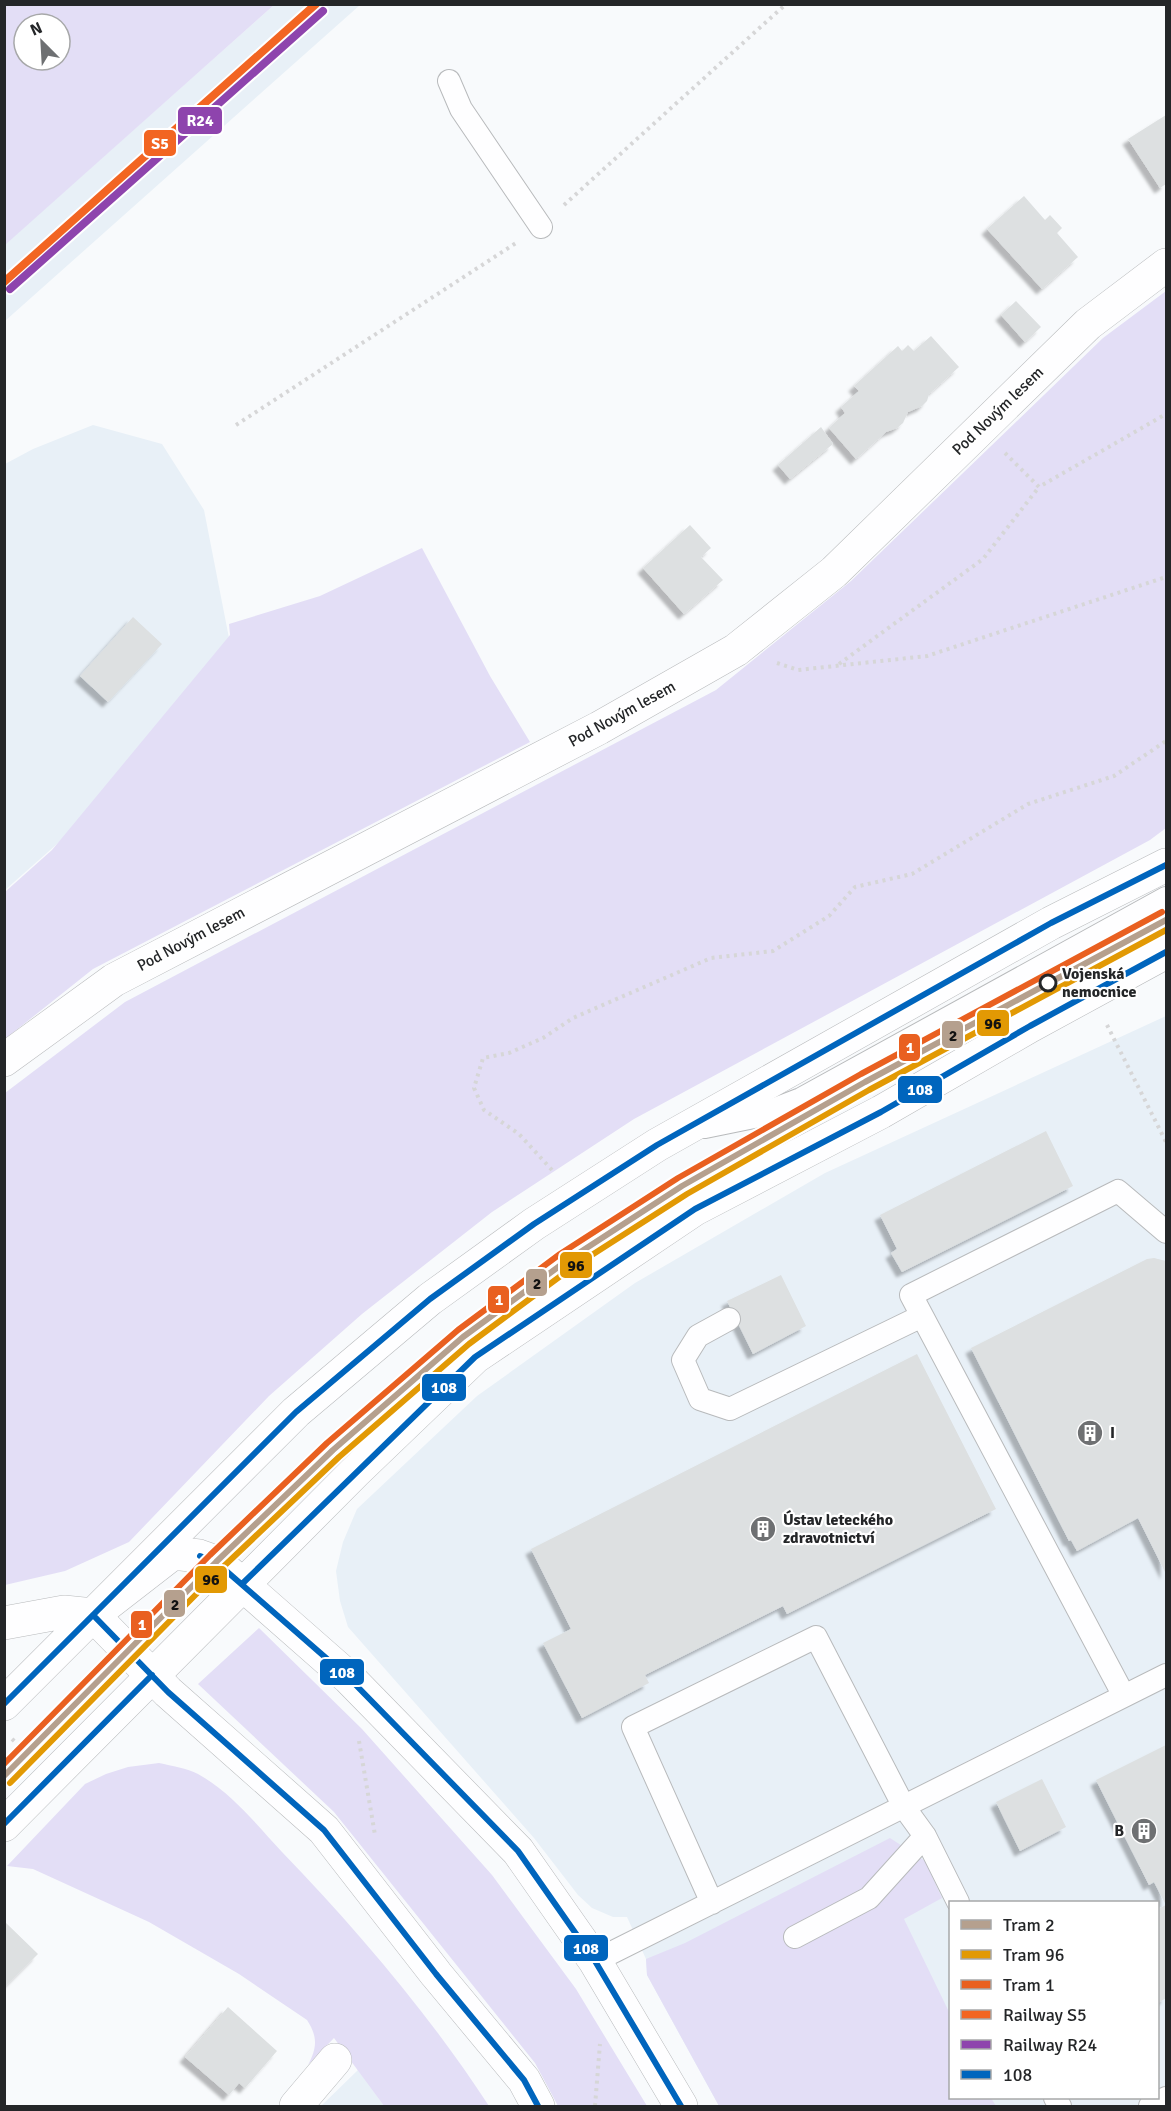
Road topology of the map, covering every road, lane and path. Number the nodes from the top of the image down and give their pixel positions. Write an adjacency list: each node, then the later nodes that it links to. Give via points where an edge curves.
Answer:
1 (449, 81): 2 (lane, via 460,109)
2 (541, 227)
3 (1167, 266): 5 (street, Pod Novým lesem, via 1089,324)
4 (1167, 414): 6 (path)
5 (980, 428): 6 (path); 8 (street, Pod Novým lesem, via 834,572)
6 (1039, 487): 9 (path, via 983,558)
7 (1167, 577): 9 (path, via 927,656)
8 (736, 650): 9 (path, via 798,670); 15 (street, Pod Novým lesem, via 599,728 114,980)
9 (837, 666)
10 (1167, 741): 18 (path, via 1114,776 1028,804 912,874 855,887 829,916 773,951 711,958 573,1018 543,1038 509,1053 483,1058 474,1088 484,1110 519,1134)
11 (1167, 865): 17 (street, via 1051,923)
12 (1167, 898): 17 (lane, via 801,1099)
13 (1167, 952): 22 (street, via 881,1112 695,1209 475,1357)
14 (1114, 1039): 16 (path)
15 (4, 1060)
16 (1167, 1142)
17 (657, 1145): 23 (street, via 534,1224 430,1299 296,1412)
18 (558, 1178)
19 (1167, 1232): 20 (lane, via 1118,1191 911,1295)
20 (922, 1316): 21 (lane, via 730,1410 699,1399 683,1360 698,1336); 27 (lane)
21 (729, 1319)
22 (242, 1584): 23 (street, via 216,1562 173,1553); 25 (street); 37 (street, via 349,1678 518,1851)
23 (93, 1615): 24 (street, via 64,1612); 25 (street); 28 (street)
24 (4, 1623)
25 (152, 1675): 31 (street); 41 (street, via 324,1830 524,2080)
26 (1167, 1675): 27 (lane)
27 (1125, 1696): 30 (lane)
28 (4, 1704)
29 (359, 1737): 33 (path)
30 (904, 1807): 32 (lane); 35 (lane); 35 (lane, via 816,1637 644,1721 633,1727)
31 (4, 1825)
32 (925, 1836): 34 (lane); 36 (lane, via 869,1898)
33 (376, 1842)
34 (958, 1901)
35 (712, 1903): 37 (lane)
36 (795, 1937)
37 (596, 1961): 42 (street)
38 (335, 2060): 40 (street)
39 (1167, 2098): 43 (lane)
40 (296, 2106)
41 (538, 2106)
42 (681, 2106)
43 (1150, 2106)

